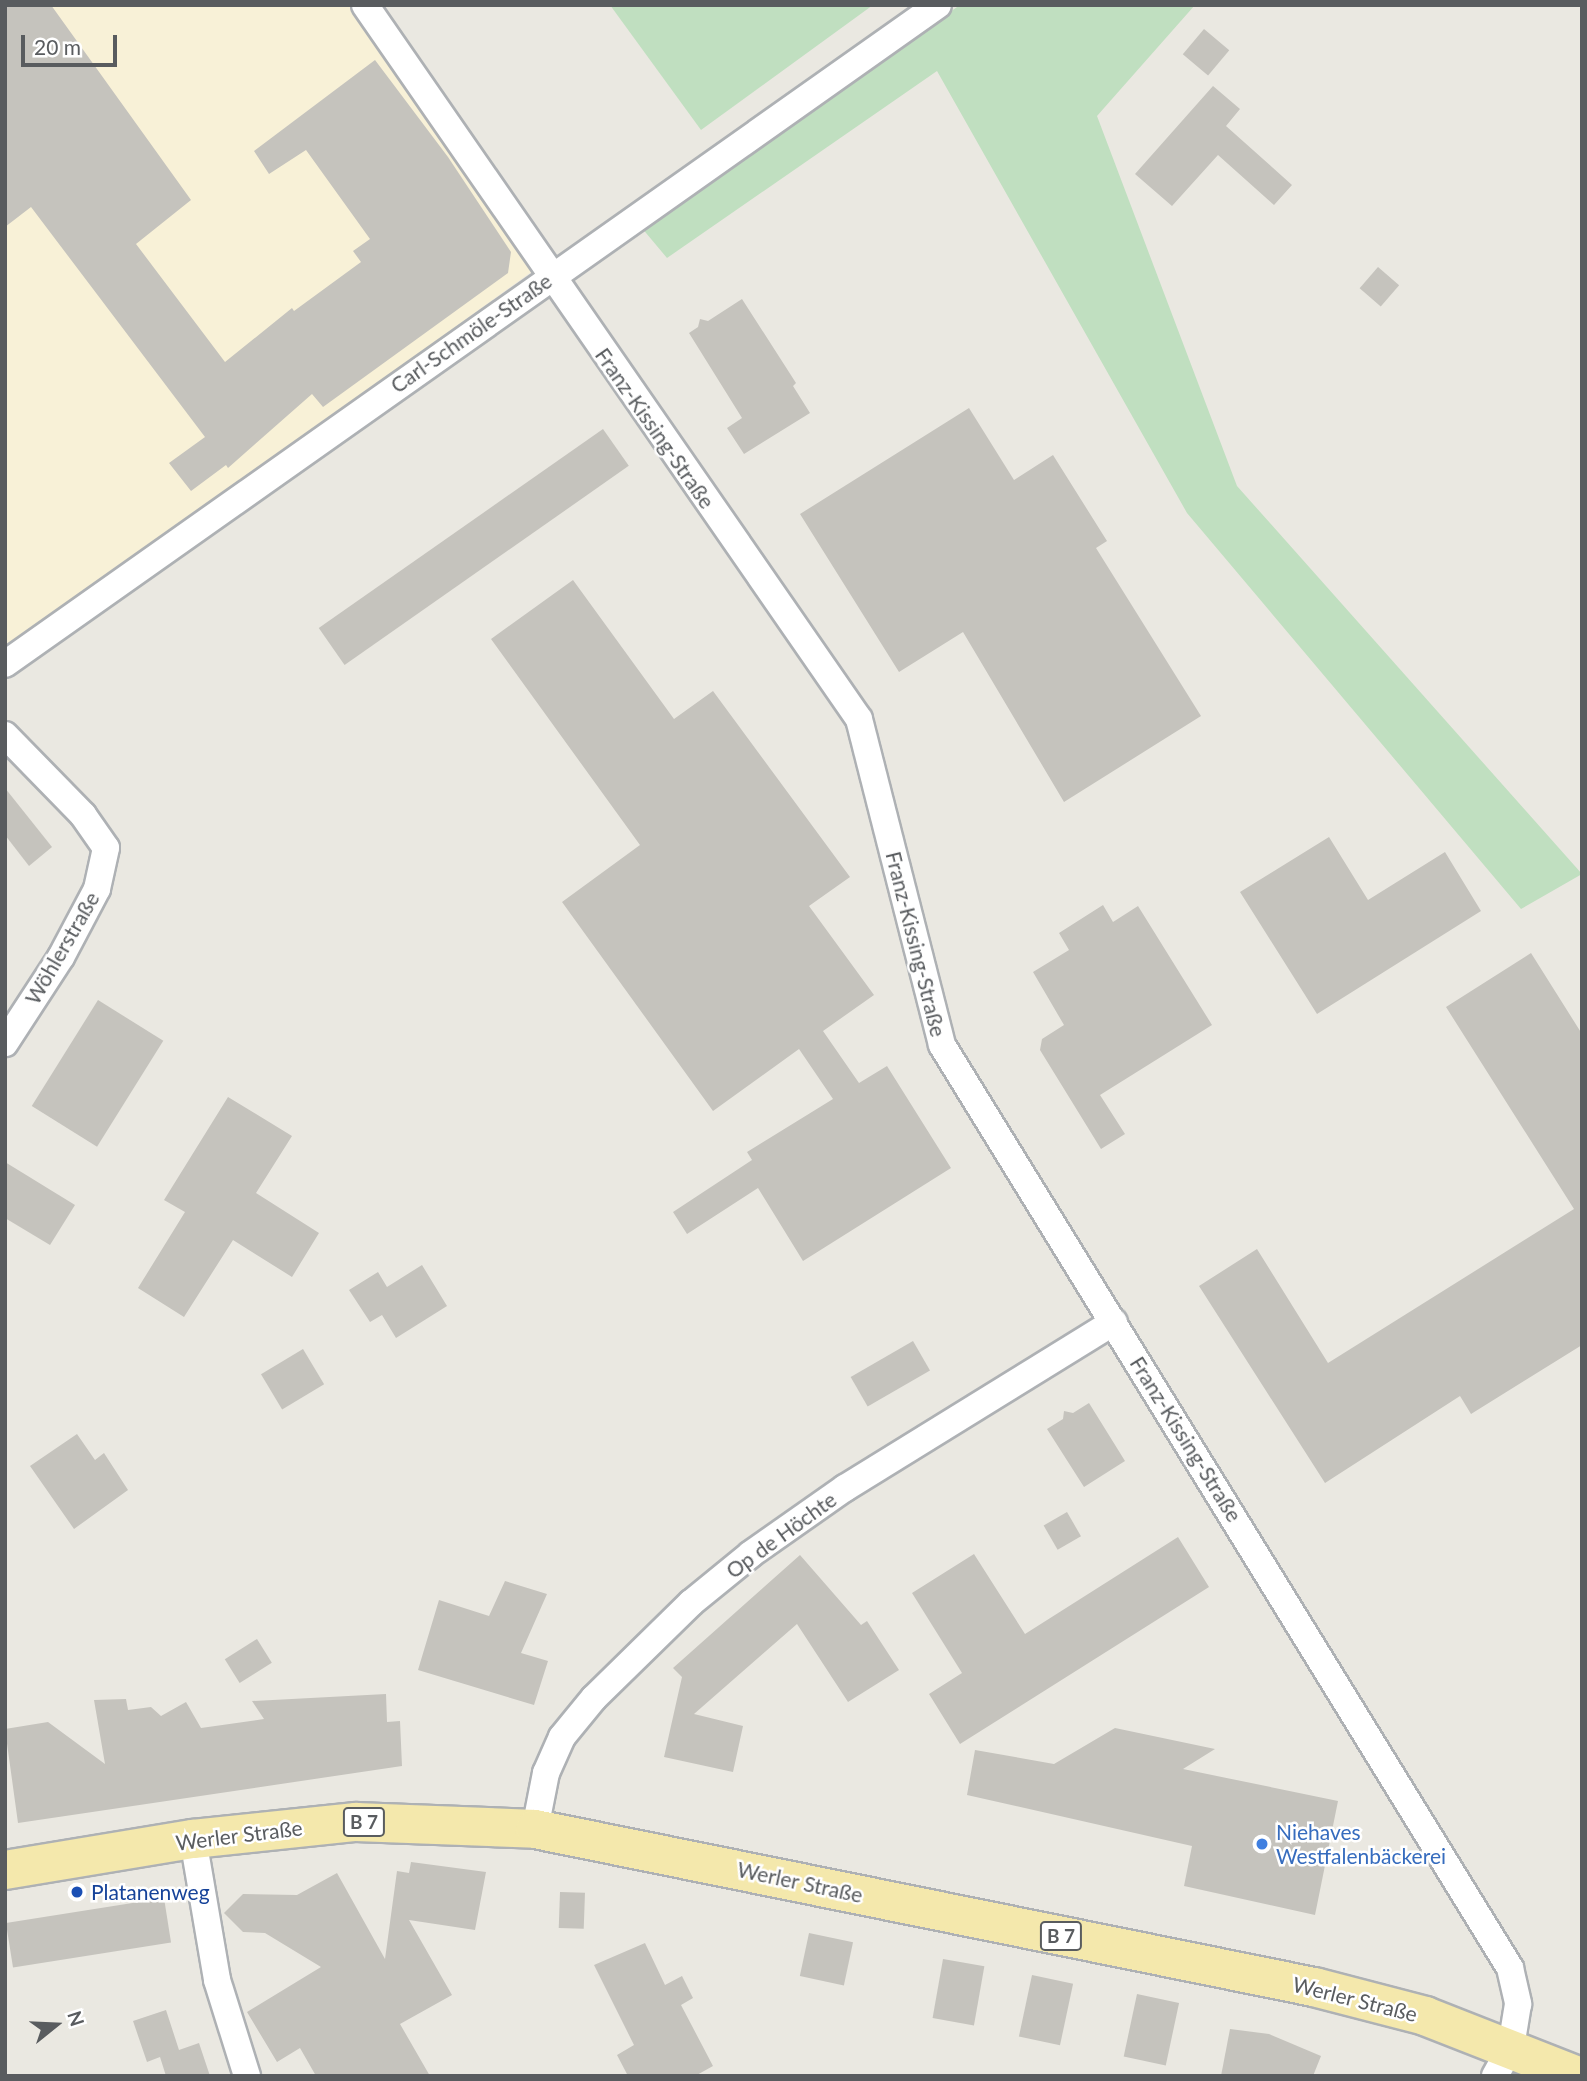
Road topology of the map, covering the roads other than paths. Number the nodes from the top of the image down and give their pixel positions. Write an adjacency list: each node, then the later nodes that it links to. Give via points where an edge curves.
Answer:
1 (365, 5): 3 (street, Franz-Kissing-Straße)
2 (938, 5): 3 (street, Carl-Schmöle-Straße)
3 (550, 277): 4 (street, Carl-Schmöle-Straße); 7 (street, Franz-Kissing-Straße, via 859,719 942,1045)
4 (5, 664)
5 (5, 735): 6 (street, Wöhlerstraße, via 83,815 106,848 97,889 61,957)
6 (5, 1043)
7 (1114, 1322): 8 (street, Op de Höchte, via 845,1488 691,1603 594,1698 562,1737 546,1773); 11 (street, Franz-Kissing-Straße, via 1510,1968 1518,2004)
8 (535, 1829): 9 (main road, Werler Straße / B 7, via 356,1822); 11 (main road, Werler Straße / B 7, via 1314,1987 1425,2016)
9 (194, 1839): 10 (main road, Werler Straße / B 7); 12 (street, via 217,1980)
10 (5, 1870)
11 (1503, 2061): 13 (main road, Werler Straße / B 7)
12 (247, 2076)
13 (1577, 2076)

